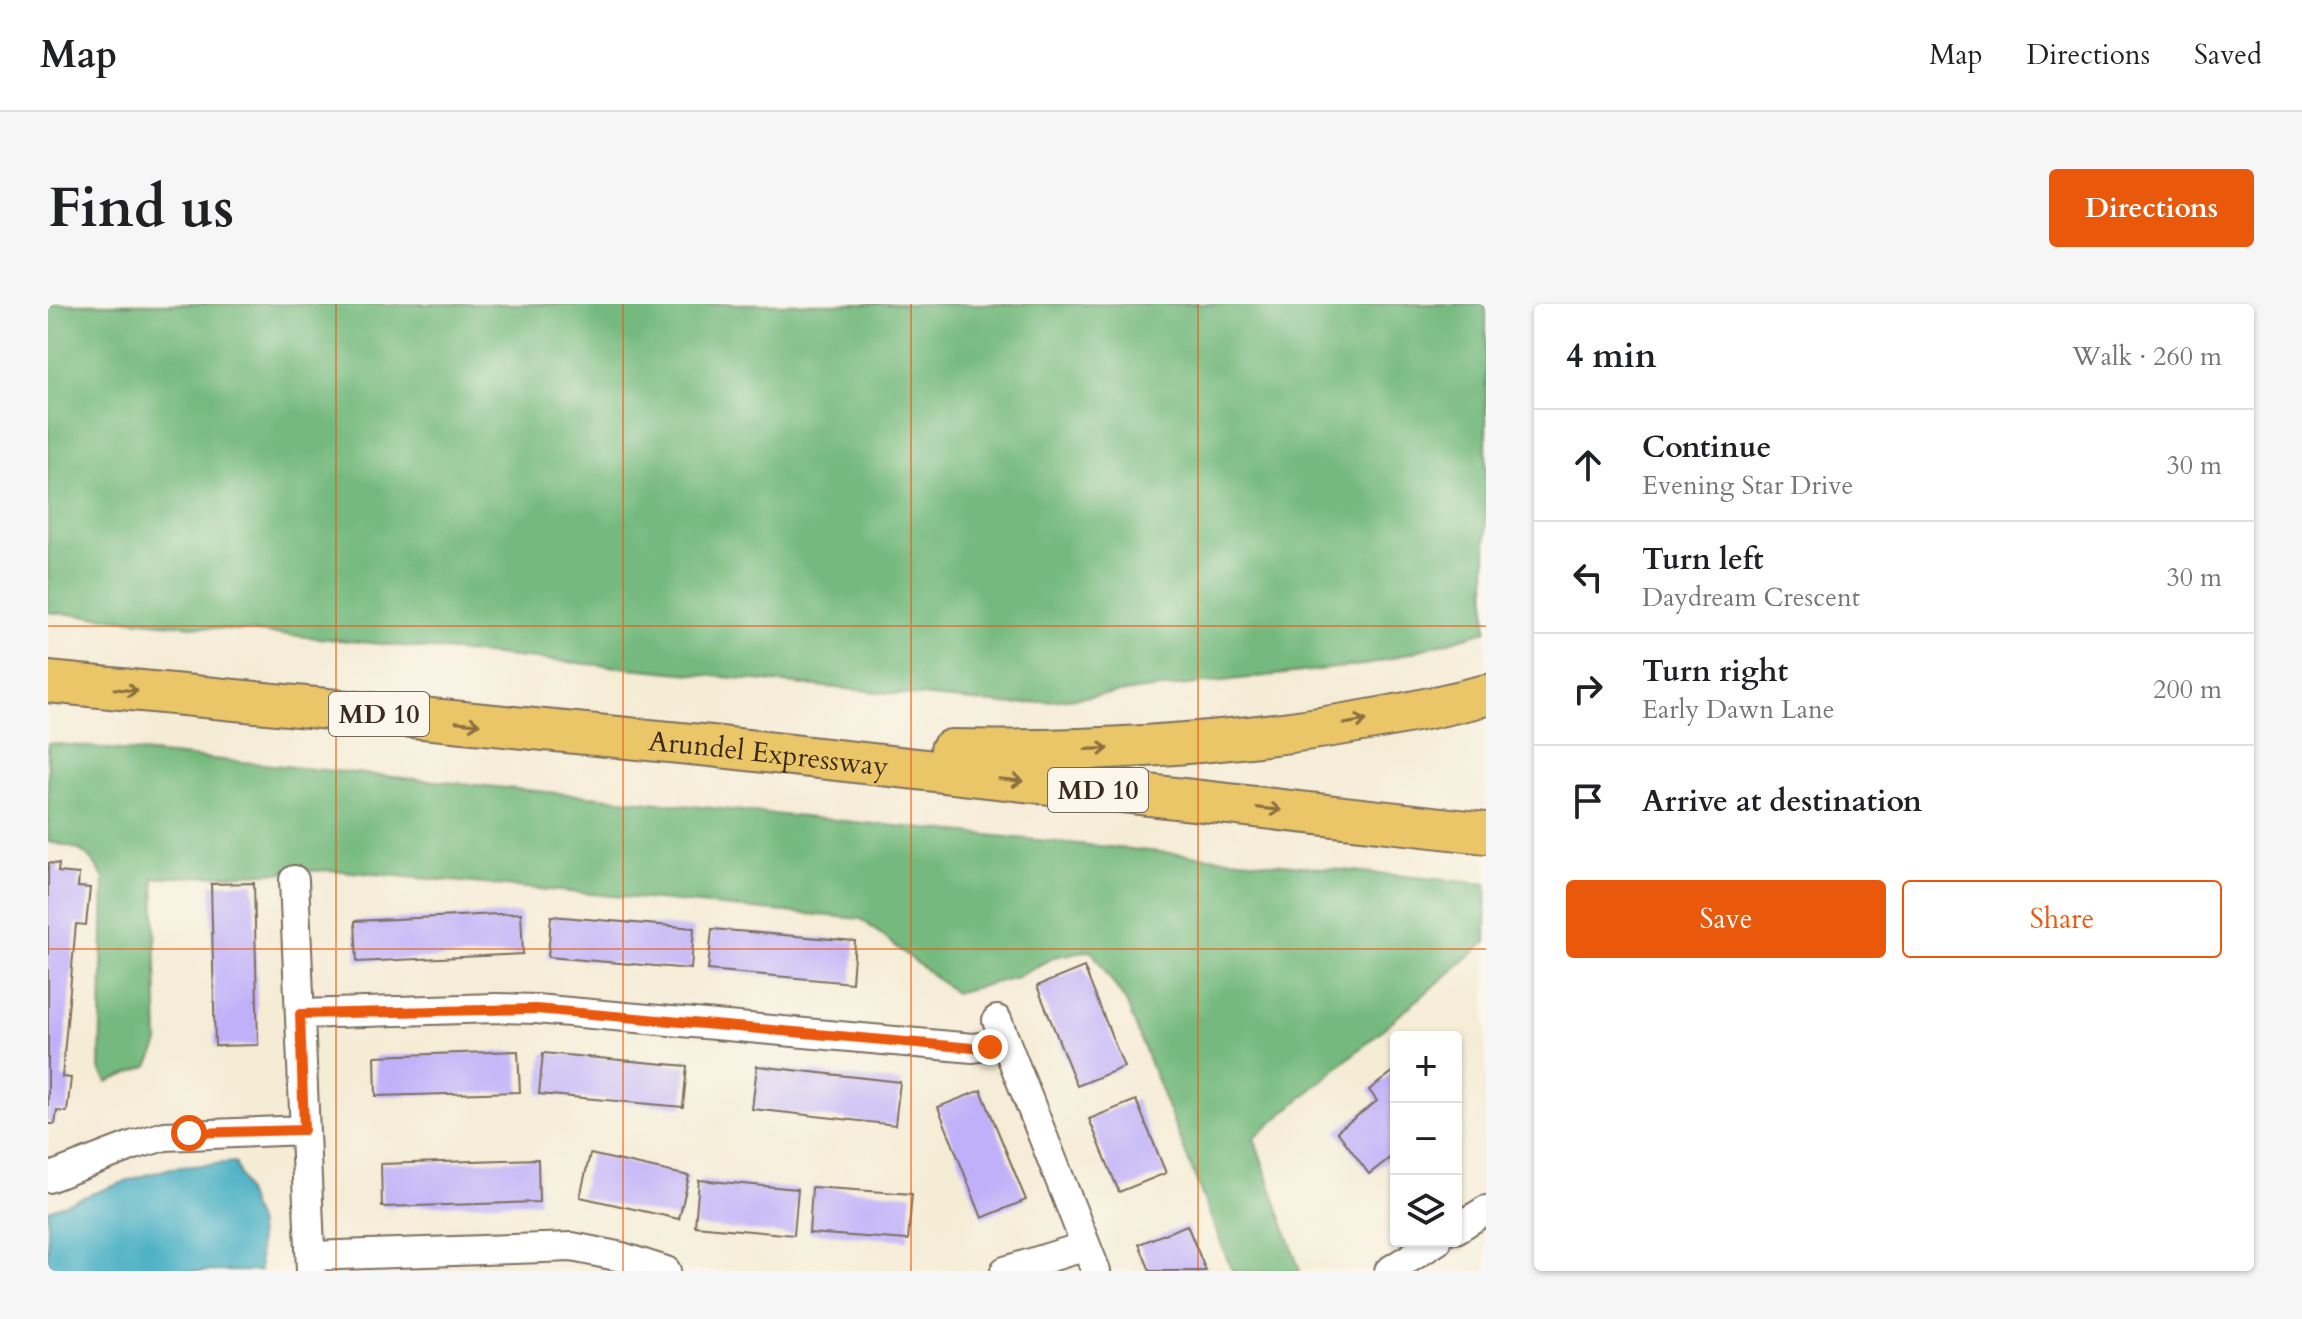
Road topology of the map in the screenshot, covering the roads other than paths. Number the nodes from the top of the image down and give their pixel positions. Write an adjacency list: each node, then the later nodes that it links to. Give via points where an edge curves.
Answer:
1 (48, 682): 3 (highway, Arundel Expressway / MD 10, one-way to 3)
2 (1486, 695): 3 (highway, one-way to 2, via 1025,752 1124,748 1306,730)
3 (711, 746): 4 (highway, Arundel Expressway / MD 10, one-way to 4)
4 (1486, 833)
5 (294, 880): 6 (street)
6 (300, 1014): 7 (street); 12 (street, via 536,1009 973,1048 1001,1031)
7 (304, 1130): 8 (street, via 165,1136); 13 (street)
8 (48, 1178)
9 (1486, 1210): 10 (street)
10 (1462, 1225)
11 (1427, 1247): 16 (street)
12 (1091, 1258): 15 (street)
13 (311, 1264): 14 (street, via 572,1247)
14 (666, 1271)
15 (1005, 1271)
16 (1389, 1271)

